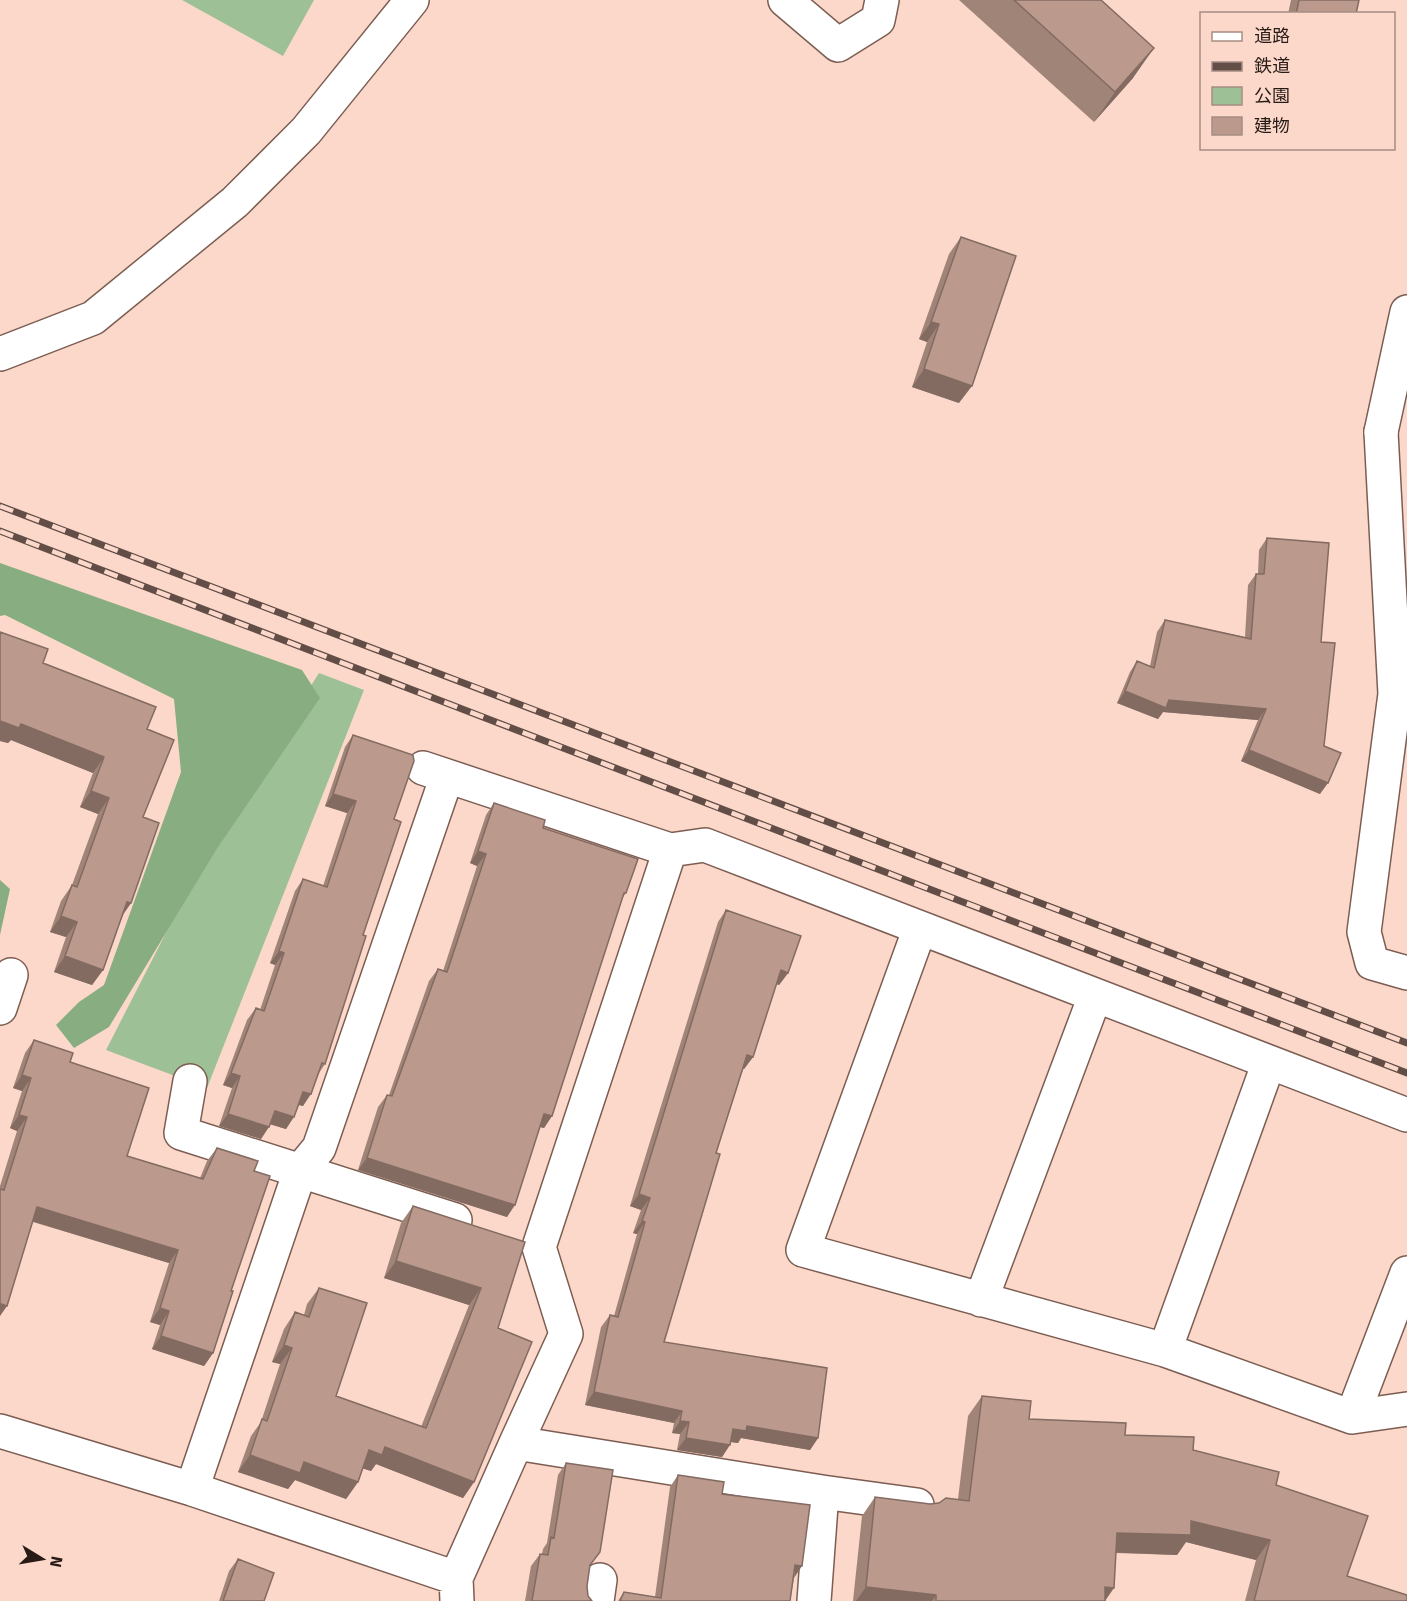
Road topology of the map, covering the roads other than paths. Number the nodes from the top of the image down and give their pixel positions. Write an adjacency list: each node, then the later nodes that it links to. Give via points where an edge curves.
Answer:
1 (412, 0): 5 (street, via 306,131 236,202 93,318)
2 (785, 0): 3 (street, via 838,45 878,20)
3 (882, 0)
4 (1407, 312): 8 (street, via 1381,432 1395,694 1364,932 1372,963)
5 (0, 354)
6 (670, 850): 7 (street, via 705,845); 15 (street, via 435,772 319,1148); 16 (street)
7 (920, 928): 10 (street); 18 (street, via 803,1250)
8 (1407, 973)
9 (11, 975): 11 (street)
10 (1095, 996): 12 (street); 18 (street)
11 (0, 1008)
12 (1269, 1062): 14 (street); 19 (street)
13 (190, 1081): 15 (street, via 181,1133)
14 (1407, 1115)
15 (300, 1171): 16 (street); 24 (street)
16 (539, 1247): 23 (street, via 566,1334)
17 (1407, 1273): 21 (street)
18 (981, 1300): 19 (street)
19 (1165, 1350): 21 (street)
20 (1407, 1409): 21 (street)
21 (1352, 1417)
22 (0, 1431): 24 (street)
23 (516, 1443): 25 (street); 27 (street)
24 (192, 1489): 27 (street)
25 (822, 1492): 26 (street); 28 (street)
26 (919, 1505)
27 (456, 1590)
28 (814, 1601)

